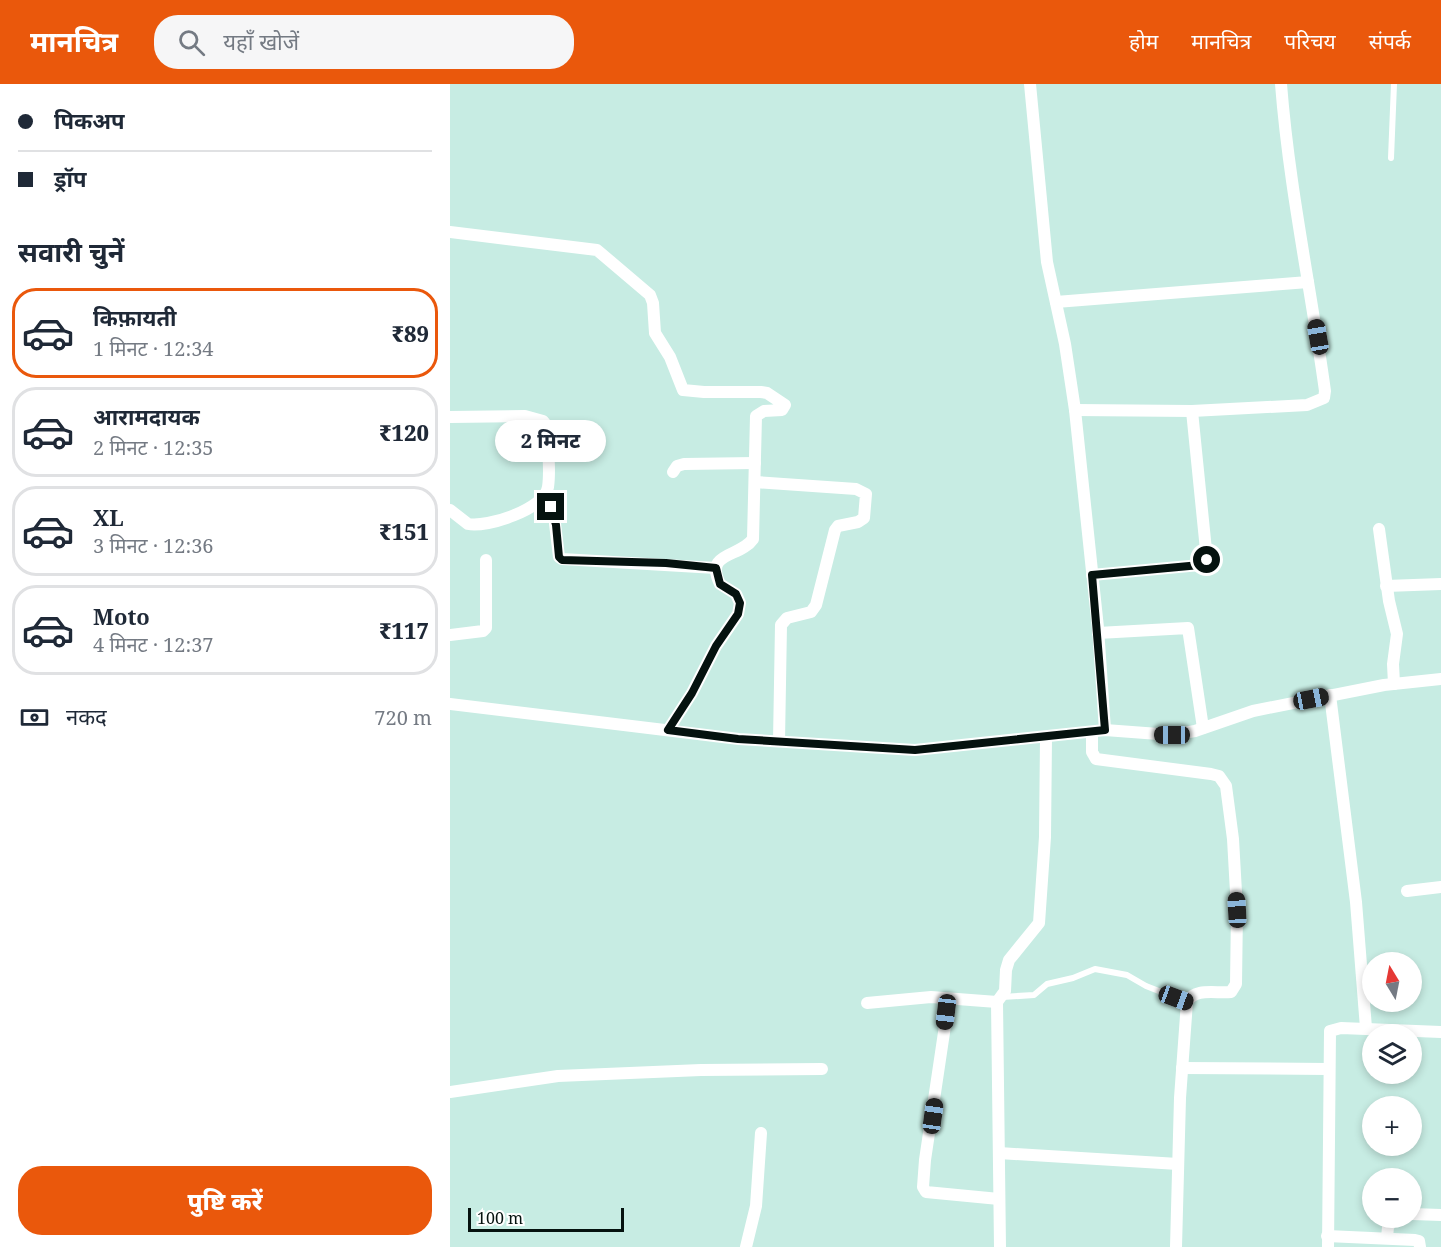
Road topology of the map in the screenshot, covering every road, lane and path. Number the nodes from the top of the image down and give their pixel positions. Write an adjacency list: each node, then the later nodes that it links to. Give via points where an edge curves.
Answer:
1 (1029, 84): 7 (street, via 1047,262)
2 (1281, 84): 6 (street)
3 (1394, 84): 4 (lane)
4 (1391, 158)
5 (450, 232): 11 (street, via 592,249 604,255 650,295 655,333 683,390 761,392 785,405 782,410 764,411 756,416)
6 (1308, 282): 7 (street); 9 (street, via 1324,398 1307,405)
7 (1056, 302): 8 (street)
8 (1075, 410): 9 (street); 19 (street)
9 (1192, 411): 19 (street, via 1207,560 1200,565)
10 (450, 417): 14 (street, via 525,416 543,421 547,426 548,487)
11 (755, 463): 12 (street, via 684,464); 13 (street)
12 (673, 472)
13 (755, 482): 18 (street, via 753,539 722,558); 32 (street, via 856,489 866,494 864,518 838,525 816,605 811,612 787,618 781,625)
14 (543, 498): 15 (street, via 509,518 482,524 468,524); 18 (street, via 554,515 562,560)
15 (450, 510)
16 (1378, 529): 21 (street)
17 (486, 560): 23 (street, via 486,627 474,633)
18 (716, 568): 29 (street, via 720,584 736,594 740,603 738,614)
19 (1092, 575): 22 (street)
20 (1441, 584): 21 (street)
21 (1386, 586): 25 (street, via 1397,634)
22 (1098, 633): 28 (street, via 1188,628); 30 (street)
23 (450, 634)
24 (1441, 679): 25 (street)
25 (1394, 684): 26 (street)
26 (1330, 695): 28 (street, via 1253,711); 39 (street, via 1356,902)
27 (450, 704): 29 (street)
28 (1203, 728): 30 (street, via 1172,735)
29 (668, 730): 32 (street)
30 (1098, 731): 31 (street); 37 (street, via 1092,752 1096,759 1211,774 1225,782 1233,839 1236,984 1232,992 1198,993)
31 (1046, 738): 32 (street, via 915,750); 36 (street, via 1039,923 1009,960 1005,991)
32 (779, 741)
33 (1441, 887): 34 (street)
34 (1407, 891)
35 (949, 999): 36 (street); 38 (street, via 912,997); 50 (street, via 923,1187 926,1192)
36 (999, 999): 37 (lane, via 1034,995 1047,984 1095,969 1127,975); 48 (street)
37 (1187, 1002): 43 (street)
38 (867, 1003)
39 (1366, 1024)
40 (1362, 1028): 45 (street, via 1330,1031)
41 (1422, 1031): 42 (street)
42 (1441, 1032)
43 (1182, 1068): 45 (street); 49 (street)
44 (822, 1069): 46 (street, via 558,1076)
45 (1329, 1069): 55 (street)
46 (450, 1092)
47 (761, 1133): 56 (street, via 756,1206)
48 (999, 1153): 49 (street); 50 (street)
49 (1178, 1164): 58 (street)
50 (999, 1198): 57 (street)
51 (1422, 1214): 52 (street)
52 (1441, 1215)
53 (1388, 1228): 54 (street)
54 (1387, 1238): 55 (street); 59 (street, via 1419,1241)
55 (1328, 1242)
56 (746, 1247)
57 (1000, 1247)
58 (1176, 1247)
59 (1420, 1247)

